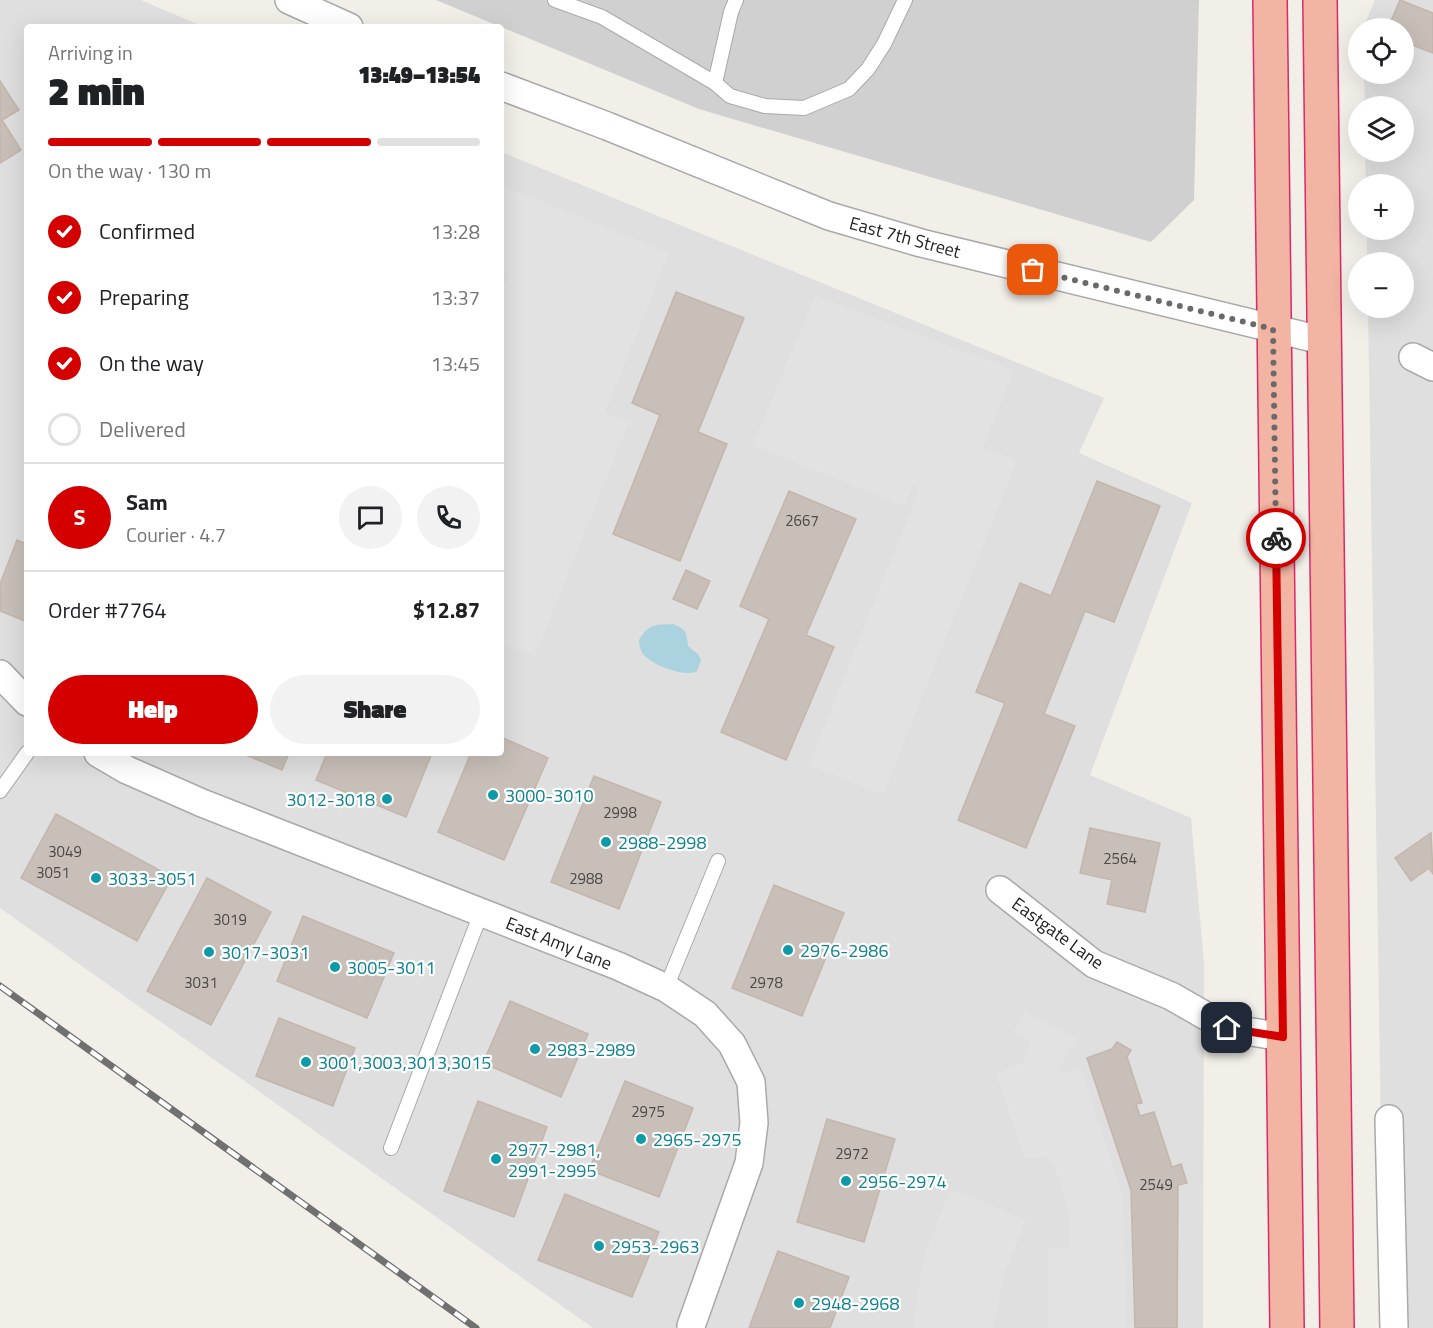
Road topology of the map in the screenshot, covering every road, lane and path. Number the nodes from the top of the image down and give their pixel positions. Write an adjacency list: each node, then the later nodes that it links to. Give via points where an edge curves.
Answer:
1 (289, 0): 7 (street)
2 (555, 0): 8 (lane, via 602,17)
3 (736, 0): 8 (lane)
4 (905, 0): 8 (lane, via 884,44 849,89 804,108 794,108 765,106 729,96)
5 (1270, 0): 10 (highway)
6 (1320, 0): 11 (highway)
7 (342, 24)
8 (716, 82)
9 (504, 88): 10 (street, East 7th Street, via 829,216 921,243)
10 (1273, 329): 11 (street, East 7th Street); 21 (highway)
11 (1325, 341): 26 (highway)
12 (0, 674): 13 (street)
13 (24, 699)
14 (25, 756): 16 (lane)
15 (104, 756): 19 (street, East Amy Lane, via 202,803)
16 (0, 791)
17 (718, 861): 20 (lane)
18 (1000, 890): 21 (street, Eastgate Lane, via 1094,964 1170,996 1227,1028)
19 (481, 913): 20 (street, East Amy Lane); 23 (lane)
20 (666, 988): 24 (street, East Amy Lane, via 705,1014 732,1044 750,1082 754,1123 749,1163)
21 (1283, 1037): 25 (highway)
22 (1389, 1119): 27 (street)
23 (391, 1148)
24 (691, 1326)
25 (1287, 1328)
26 (1337, 1328)
27 (1394, 1328)

